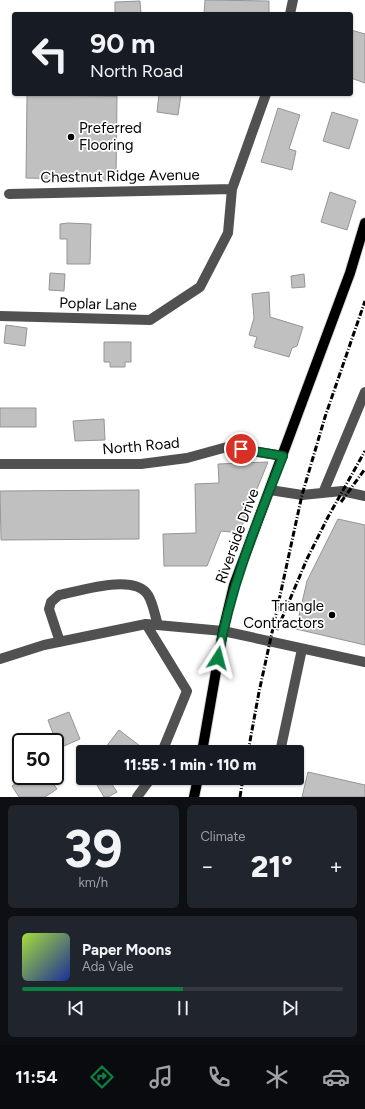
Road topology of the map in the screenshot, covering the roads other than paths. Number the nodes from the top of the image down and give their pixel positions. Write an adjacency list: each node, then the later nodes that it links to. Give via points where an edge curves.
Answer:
1 (293, 0): 2 (street)
2 (290, 12)
3 (265, 96): 4 (street, Poplar Lane)
4 (232, 188): 5 (street, Chestnut Ridge Avenue); 7 (street, Poplar Lane, via 228,233 200,286 150,320)
5 (9, 194)
6 (365, 223): 9 (main road, Riverside Drive, via 350,273)
7 (0, 316)
8 (365, 392): 12 (street)
9 (283, 456): 10 (street, North Road, via 227,447 187,458 141,464); 11 (main road, Riverside Drive)
10 (0, 464)
11 (270, 490): 12 (street, via 302,495); 16 (main road, Riverside Drive, via 234,585)
12 (323, 493): 13 (street, via 342,491)
13 (365, 496)
14 (146, 624): 15 (street); 17 (street); 21 (street, via 187,691)
15 (158, 625): 16 (street); 17 (street, via 148,595 136,586 125,583 59,595 51,602 49,609)
16 (222, 631): 18 (street); 22 (main road, Riverside Drive)
17 (60, 642): 19 (street)
18 (302, 648): 20 (street); 23 (street)
19 (0, 659)
20 (365, 662)
21 (165, 745)
22 (203, 745)
23 (281, 745)
24 (146, 785): 26 (street)
25 (197, 785): 27 (main road)
26 (138, 797)
27 (194, 797)

